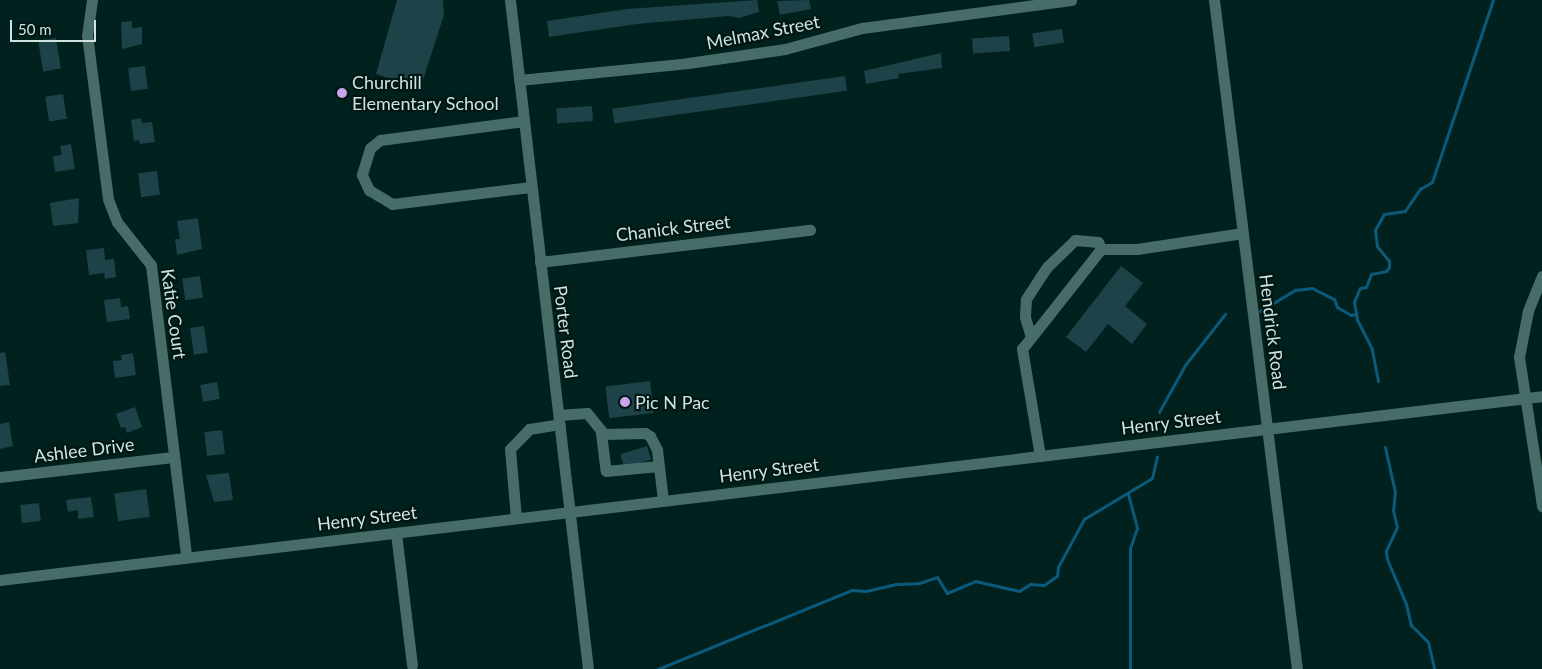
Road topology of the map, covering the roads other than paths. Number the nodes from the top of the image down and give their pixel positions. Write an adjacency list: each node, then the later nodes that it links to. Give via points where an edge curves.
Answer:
1 (92, 0): 20 (street, Katie Court, via 87,35 108,198 117,222 151,265)
2 (510, 0): 5 (street, Porter Road)
3 (1071, 0): 5 (street, Melmax Street, via 862,28 784,49)
4 (1214, 0): 9 (street, Hendrick Road)
5 (519, 80): 6 (street, Porter Road)
6 (524, 121): 7 (street, Porter Road); 7 (street, via 380,140 370,148 362,175 369,190 392,204)
7 (531, 187): 11 (street, Porter Road)
8 (810, 230): 11 (street, Chanick Street)
9 (1243, 233): 10 (street, via 1137,249); 17 (street, Hendrick Road)
10 (1101, 249): 13 (street); 13 (street, via 1098,242 1075,240 1046,267 1026,300 1025,317)
11 (540, 262): 16 (street, Porter Road)
12 (1542, 276): 15 (street, via 1522,332 1520,357)
13 (1031, 337): 19 (street, via 1022,349)
14 (1542, 396): 15 (street, Henry Street)
15 (1525, 398): 17 (street, Henry Street); 24 (street)
16 (560, 419): 18 (street, via 587,413); 25 (street, Porter Road); 26 (street, via 528,430 510,449)
17 (1267, 429): 19 (street, Henry Street); 32 (street, Hendrick Road)
18 (601, 433): 21 (street, via 650,436 657,450); 21 (street, via 606,471)
19 (1040, 456): 23 (street, Henry Street)
20 (173, 457): 22 (street, Ashlee Drive); 28 (street, Katie Court)
21 (659, 466): 23 (street)
22 (0, 477)
23 (663, 500): 25 (street, Henry Street)
24 (1542, 506)
25 (571, 510): 26 (street, Henry Street); 31 (street, Porter Road)
26 (516, 518): 27 (street, Henry Street)
27 (396, 533): 28 (street, Henry Street); 30 (street)
28 (186, 556): 29 (street, Henry Street)
29 (0, 580)
30 (412, 665)
31 (588, 669)
32 (1297, 669)

